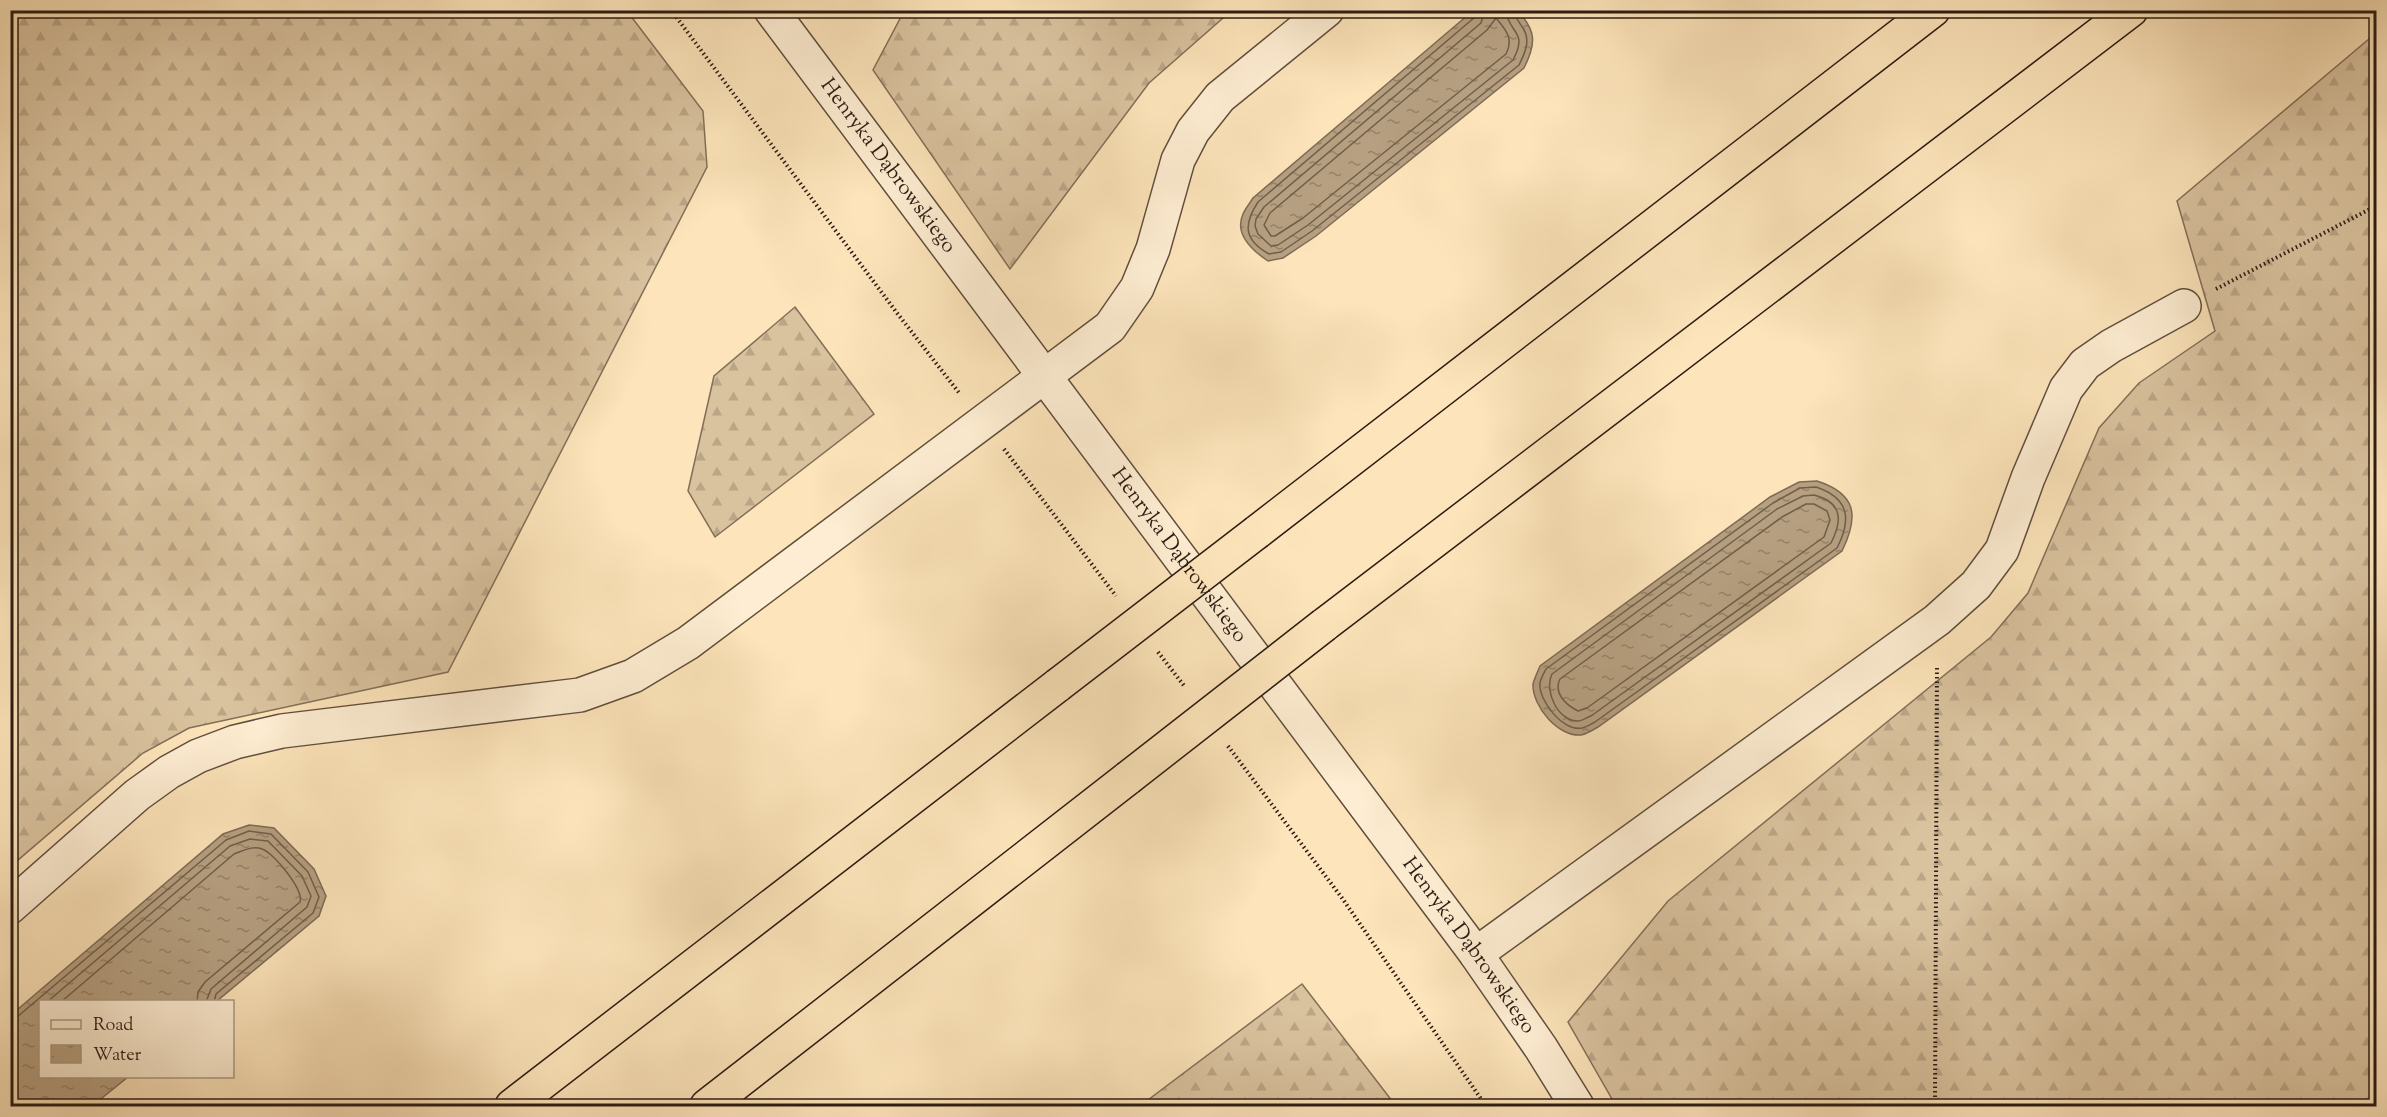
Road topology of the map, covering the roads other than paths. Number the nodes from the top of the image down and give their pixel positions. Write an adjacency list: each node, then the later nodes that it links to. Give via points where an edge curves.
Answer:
1 (771, 10): 8 (street, Henryka Dąbrowskiego)
2 (1327, 10): 8 (street, via 1220,97 1193,131 1178,160 1153,249 1137,288 1110,327)
3 (1933, 10): 11 (highway, bridge)
4 (2120, 10): 6 (street)
5 (2131, 10): 6 (highway)
6 (2095, 38): 12 (highway, bridge, via 1324,626)
7 (2184, 306): 10 (street, via 2085,364 2066,389 2002,550 1976,585 1937,621)
8 (1044, 377): 9 (street, via 688,643 633,676 580,695 282,731 235,742 198,756 137,795); 10 (street, Henryka Dąbrowskiego)
9 (10, 907)
10 (1476, 954): 13 (street, Henryka Dąbrowskiego)
11 (512, 1107)
12 (707, 1107)
13 (1577, 1107)

